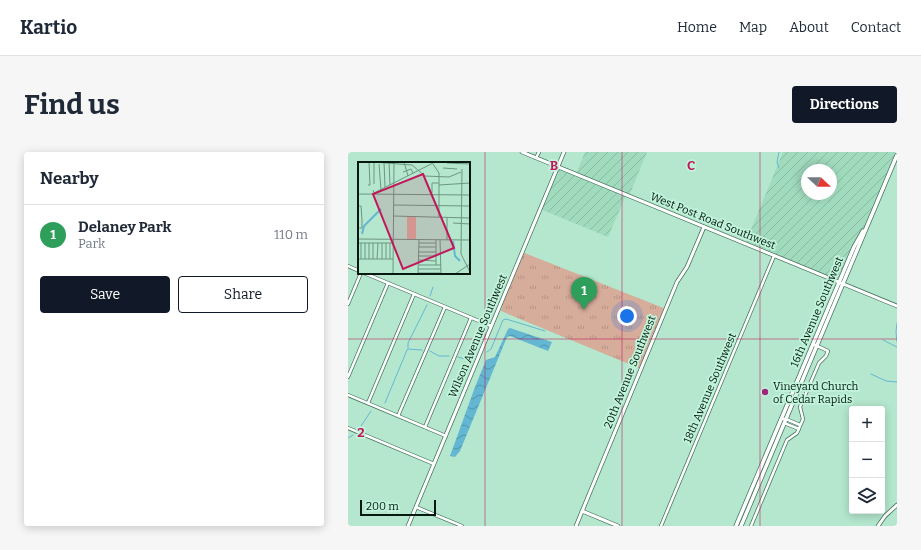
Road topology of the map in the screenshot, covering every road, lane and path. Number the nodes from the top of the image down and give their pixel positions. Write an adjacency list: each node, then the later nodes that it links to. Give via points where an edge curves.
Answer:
1 (522, 152): 5 (street, West Post Road Southwest)
2 (539, 152): 5 (street)
3 (564, 152): 6 (street, Wilson Avenue Southwest)
4 (897, 155): 14 (main road, 16th Avenue Southwest, via 871,217 854,247)
5 (536, 158): 6 (street, West Post Road Southwest)
6 (558, 167): 7 (street, West Post Road Southwest); 20 (street, Wilson Avenue Southwest)
7 (704, 227): 8 (street, West Post Road Southwest); 36 (street, 20th Avenue Southwest, via 675,288)
8 (774, 256): 14 (street, West Post Road Southwest); 41 (street, 18th Avenue Southwest)
9 (348, 266): 10 (street)
10 (358, 271)
11 (363, 274): 16 (street)
12 (366, 274): 13 (street)
13 (388, 283): 15 (street); 22 (street)
14 (841, 284): 17 (street, West Post Road Southwest); 21 (main road, 16th Avenue Southwest)
15 (414, 294): 18 (street); 24 (street)
16 (348, 304)
17 (897, 306)
18 (445, 307): 19 (street); 25 (street)
19 (471, 318): 20 (street); 29 (street)
20 (491, 326): 32 (street, Wilson Avenue Southwest)
21 (815, 345): 26 (main road, 16th Avenue Southwest); 27 (main road, 16th Avenue Southwest); 28 (street, via 828,350 819,363 800,407 803,419)
22 (348, 377)
23 (348, 395): 24 (street)
24 (368, 403): 25 (street)
25 (398, 416): 29 (street)
26 (781, 419): 27 (street); 42 (main road, 16th Avenue Southwest)
27 (786, 421): 28 (street); 31 (street); 43 (main road, 16th Avenue Southwest)
28 (800, 425): 31 (street)
29 (425, 427): 32 (street)
30 (348, 428): 33 (street)
31 (799, 429): 44 (street, via 787,440)
32 (446, 436): 33 (street, Wilson Avenue Southwest)
33 (434, 464): 35 (street, Wilson Avenue Southwest)
34 (897, 505): 45 (street, via 884,516)
35 (416, 507): 37 (street, Wilson Avenue Southwest); 38 (street)
36 (582, 511): 39 (street, 20th Avenue Southwest); 40 (street)
37 (408, 526)
38 (462, 526)
39 (576, 526)
40 (618, 526)
41 (661, 526)
42 (736, 526)
43 (741, 526)
44 (751, 526)
45 (878, 526)

